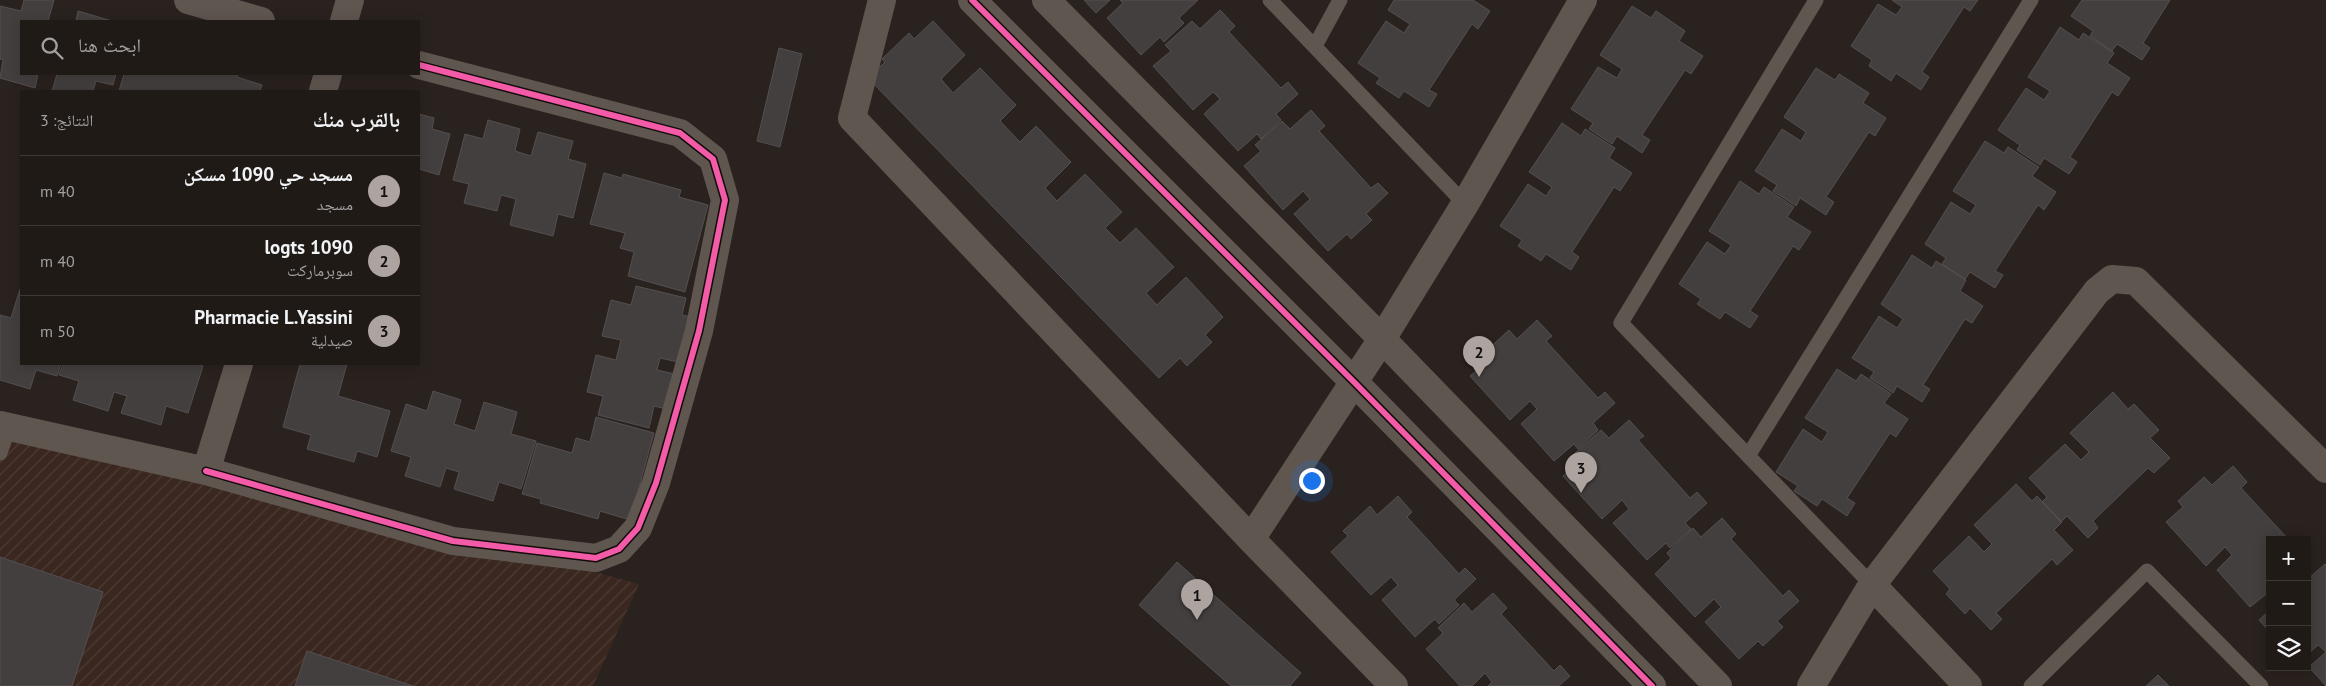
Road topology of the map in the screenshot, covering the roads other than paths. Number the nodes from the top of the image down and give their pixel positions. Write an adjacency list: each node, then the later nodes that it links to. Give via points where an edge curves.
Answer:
1 (188, 0): 11 (street)
2 (350, 0): 12 (street)
3 (882, 0): 26 (street, via 852,118)
4 (972, 0): 20 (street)
5 (1046, 0): 18 (street)
6 (1270, 0): 13 (lane)
7 (1340, 0): 13 (lane)
8 (1583, 0): 17 (street)
9 (1816, 0): 23 (lane, via 1621,323)
10 (2031, 0): 23 (lane)
11 (258, 20)
12 (344, 20)
13 (1315, 46): 17 (lane)
14 (420, 65): 25 (street, via 680,133 713,159 725,200 713,268 656,483 638,528 619,549 596,558 453,541)
15 (328, 75): 16 (street)
16 (323, 90)
17 (1465, 204): 18 (street)
18 (1382, 339): 20 (street); 30 (street)
19 (239, 365): 25 (street)
20 (1354, 382): 26 (street); 29 (street)
21 (5, 426): 22 (lane); 25 (street)
22 (0, 452)
23 (1748, 456): 27 (lane)
24 (2326, 469): 27 (street, via 2136,281 2112,279 2097,291)
25 (206, 471)
26 (1251, 539): 28 (street)
27 (1872, 586): 31 (street); 32 (street)
28 (1394, 686)
29 (1652, 686)
30 (1718, 686)
31 (1811, 686)
32 (1968, 686)
33 (2031, 686): 34 (lane, via 2146,571)
34 (2261, 686)

